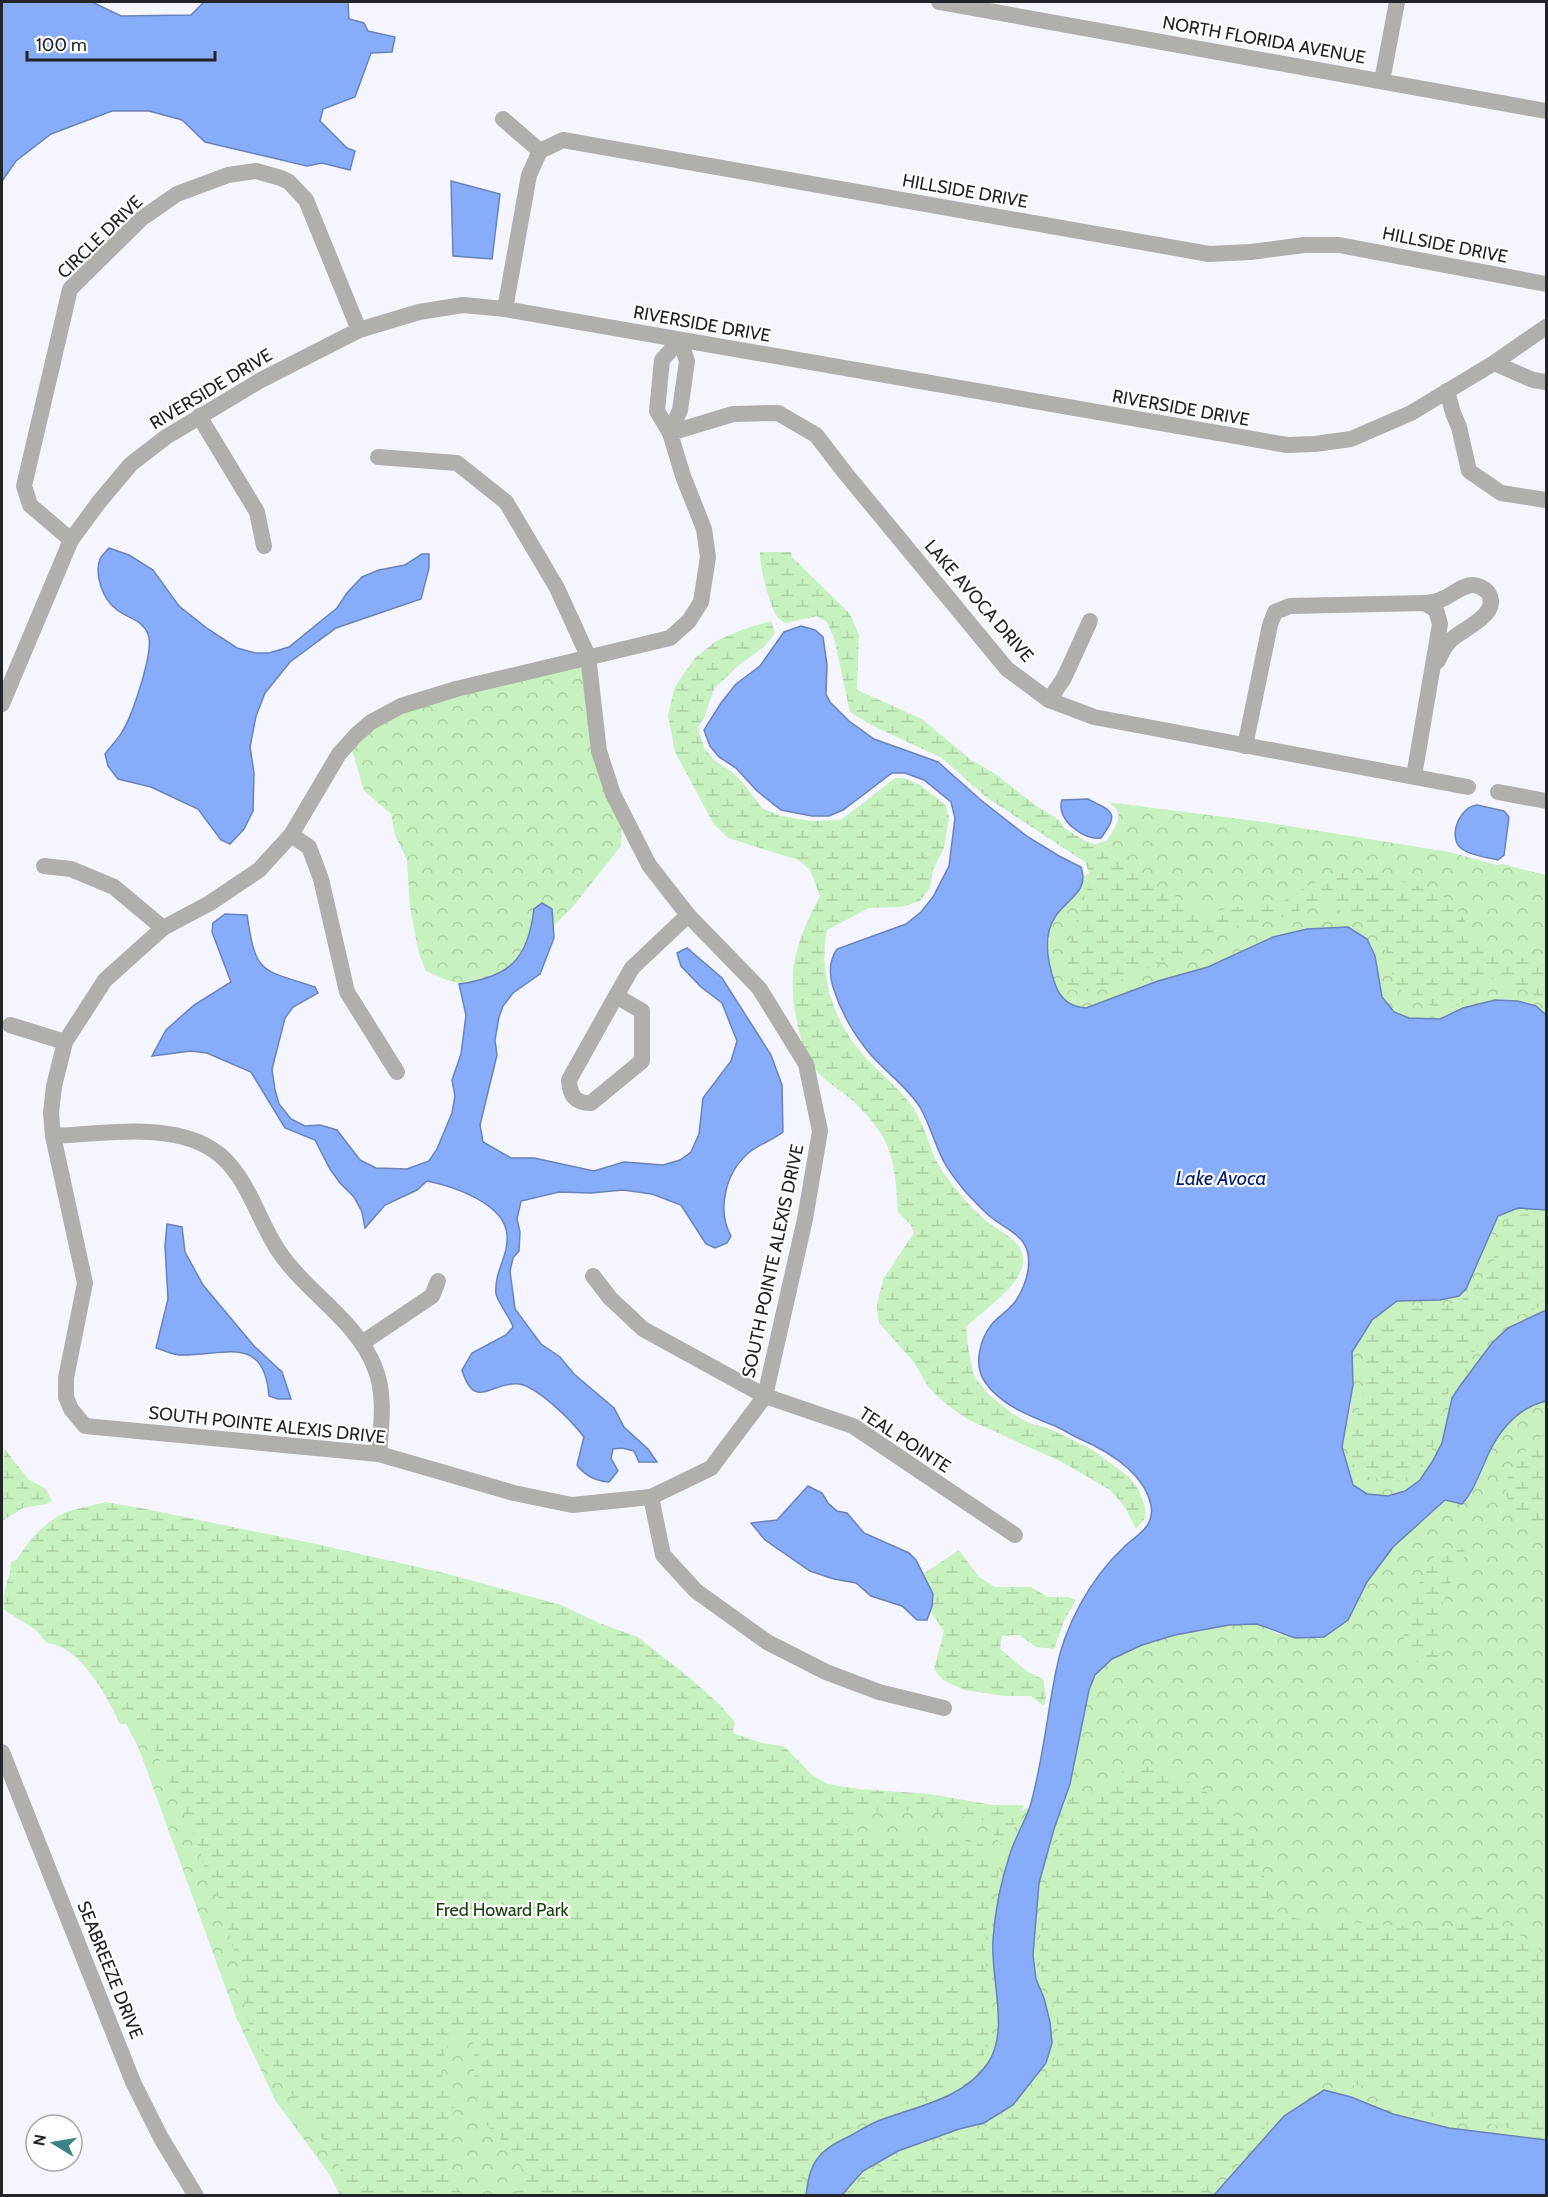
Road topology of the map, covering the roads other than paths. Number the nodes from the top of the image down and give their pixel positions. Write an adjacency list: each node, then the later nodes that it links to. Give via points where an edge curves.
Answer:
1 (939, 2): 3 (street, NORTH FLORIDA AVENUE)
2 (1397, 2): 3 (street)
3 (1383, 81): 4 (street, NORTH FLORIDA AVENUE)
4 (1546, 111)
5 (503, 119): 6 (street)
6 (540, 151): 7 (street, HILLSIDE DRIVE, via 563,140 1209,254 1339,245); 8 (street, via 530,175)
7 (1546, 284)
8 (505, 309): 10 (street, RIVERSIDE DRIVE, via 463,305 419,312); 11 (street, RIVERSIDE DRIVE)
9 (1546, 327): 12 (street, RIVERSIDE DRIVE)
10 (359, 330): 15 (street, RIVERSIDE DRIVE); 19 (street, CIRCLE DRIVE, via 306,200 290,182 256,171 228,175 177,194 141,219 70,289 24,486 30,505)
11 (680, 340): 14 (street, RIVERSIDE DRIVE, via 1287,445 1351,439 1411,413); 16 (street, via 687,361 680,410); 16 (street, SOUTH POINTE ALEXIS DRIVE, via 662,360 657,411)
12 (1494, 363): 13 (street); 14 (street, RIVERSIDE DRIVE)
13 (1546, 382)
14 (1447, 391): 18 (street, via 1469,471 1501,493)
15 (199, 416): 19 (street, RIVERSIDE DRIVE, via 131,464); 20 (street, via 257,512)
16 (670, 433): 23 (street, SOUTH POINTE ALEXIS DRIVE, via 704,529 708,557 701,602 689,621 670,638); 25 (street, LAKE AVOCA DRIVE, via 733,414 778,413 816,435 1007,669)
17 (378, 457): 23 (street, via 457,463 506,501 557,588)
18 (1546, 500)
19 (70, 540): 26 (street, RIVERSIDE DRIVE)
20 (264, 546)
21 (1425, 603): 24 (street, via 1436,610 1440,624); 24 (street, via 1441,602 1473,585 1484,589 1491,602 1484,616 1447,644); 27 (street, via 1290,606 1275,612)
22 (1090, 621): 25 (street, via 1064,678)
23 (588, 657): 32 (street, SOUTH POINTE ALEXIS DRIVE, via 456,689 401,706 371,722 339,754); 34 (street, SOUTH POINTE ALEXIS DRIVE, via 599,751 614,794 649,865)
24 (1432, 676): 28 (street)
25 (1049, 700): 27 (street, LAKE AVOCA DRIVE, via 1094,717)
26 (2, 704)
27 (1245, 746): 28 (street, LAKE AVOCA DRIVE)
28 (1414, 776): 29 (street, LAKE AVOCA DRIVE)
29 (1468, 787)
30 (1498, 792): 31 (street)
31 (1546, 801)
32 (291, 835): 35 (street, SOUTH POINTE ALEXIS DRIVE, via 259,870); 39 (street, via 309,847 321,879 348,992)
33 (44, 866): 35 (street, via 71,869 114,887)
34 (688, 915): 36 (street, via 632,968); 44 (street, SOUTH POINTE ALEXIS DRIVE, via 759,988 806,1064 820,1131 805,1219)
35 (163, 928): 38 (street, SOUTH POINTE ALEXIS DRIVE, via 105,980)
36 (616, 996): 36 (street, via 569,1080 574,1100 582,1103 591,1103 642,1061 642,1011)
37 (10, 1025): 38 (street)
38 (65, 1042): 40 (street, SOUTH POINTE ALEXIS DRIVE, via 54,1086)
39 (397, 1072)
40 (53, 1136): 43 (street, via 141,1131 176,1136 209,1147 236,1174 278,1250 298,1277); 45 (street, SOUTH POINTE ALEXIS DRIVE, via 85,1283 66,1378 66,1397 85,1426)
41 (593, 1276): 44 (street, TEAL POINTE, via 643,1329)
42 (438, 1281): 43 (street, via 432,1296)
43 (362, 1342): 45 (street, via 382,1393)
44 (765, 1396): 46 (street, SOUTH POINTE ALEXIS DRIVE, via 711,1468); 47 (street, TEAL POINTE, via 853,1426)
45 (380, 1454): 46 (street, SOUTH POINTE ALEXIS DRIVE, via 514,1493 572,1504)
46 (651, 1497): 48 (street, via 663,1556 696,1591 767,1642 826,1672 868,1688)
47 (1015, 1535)
48 (944, 1708)
49 (2, 1752): 50 (street, SEABREEZE DRIVE, via 133,2082)
50 (196, 2196)

